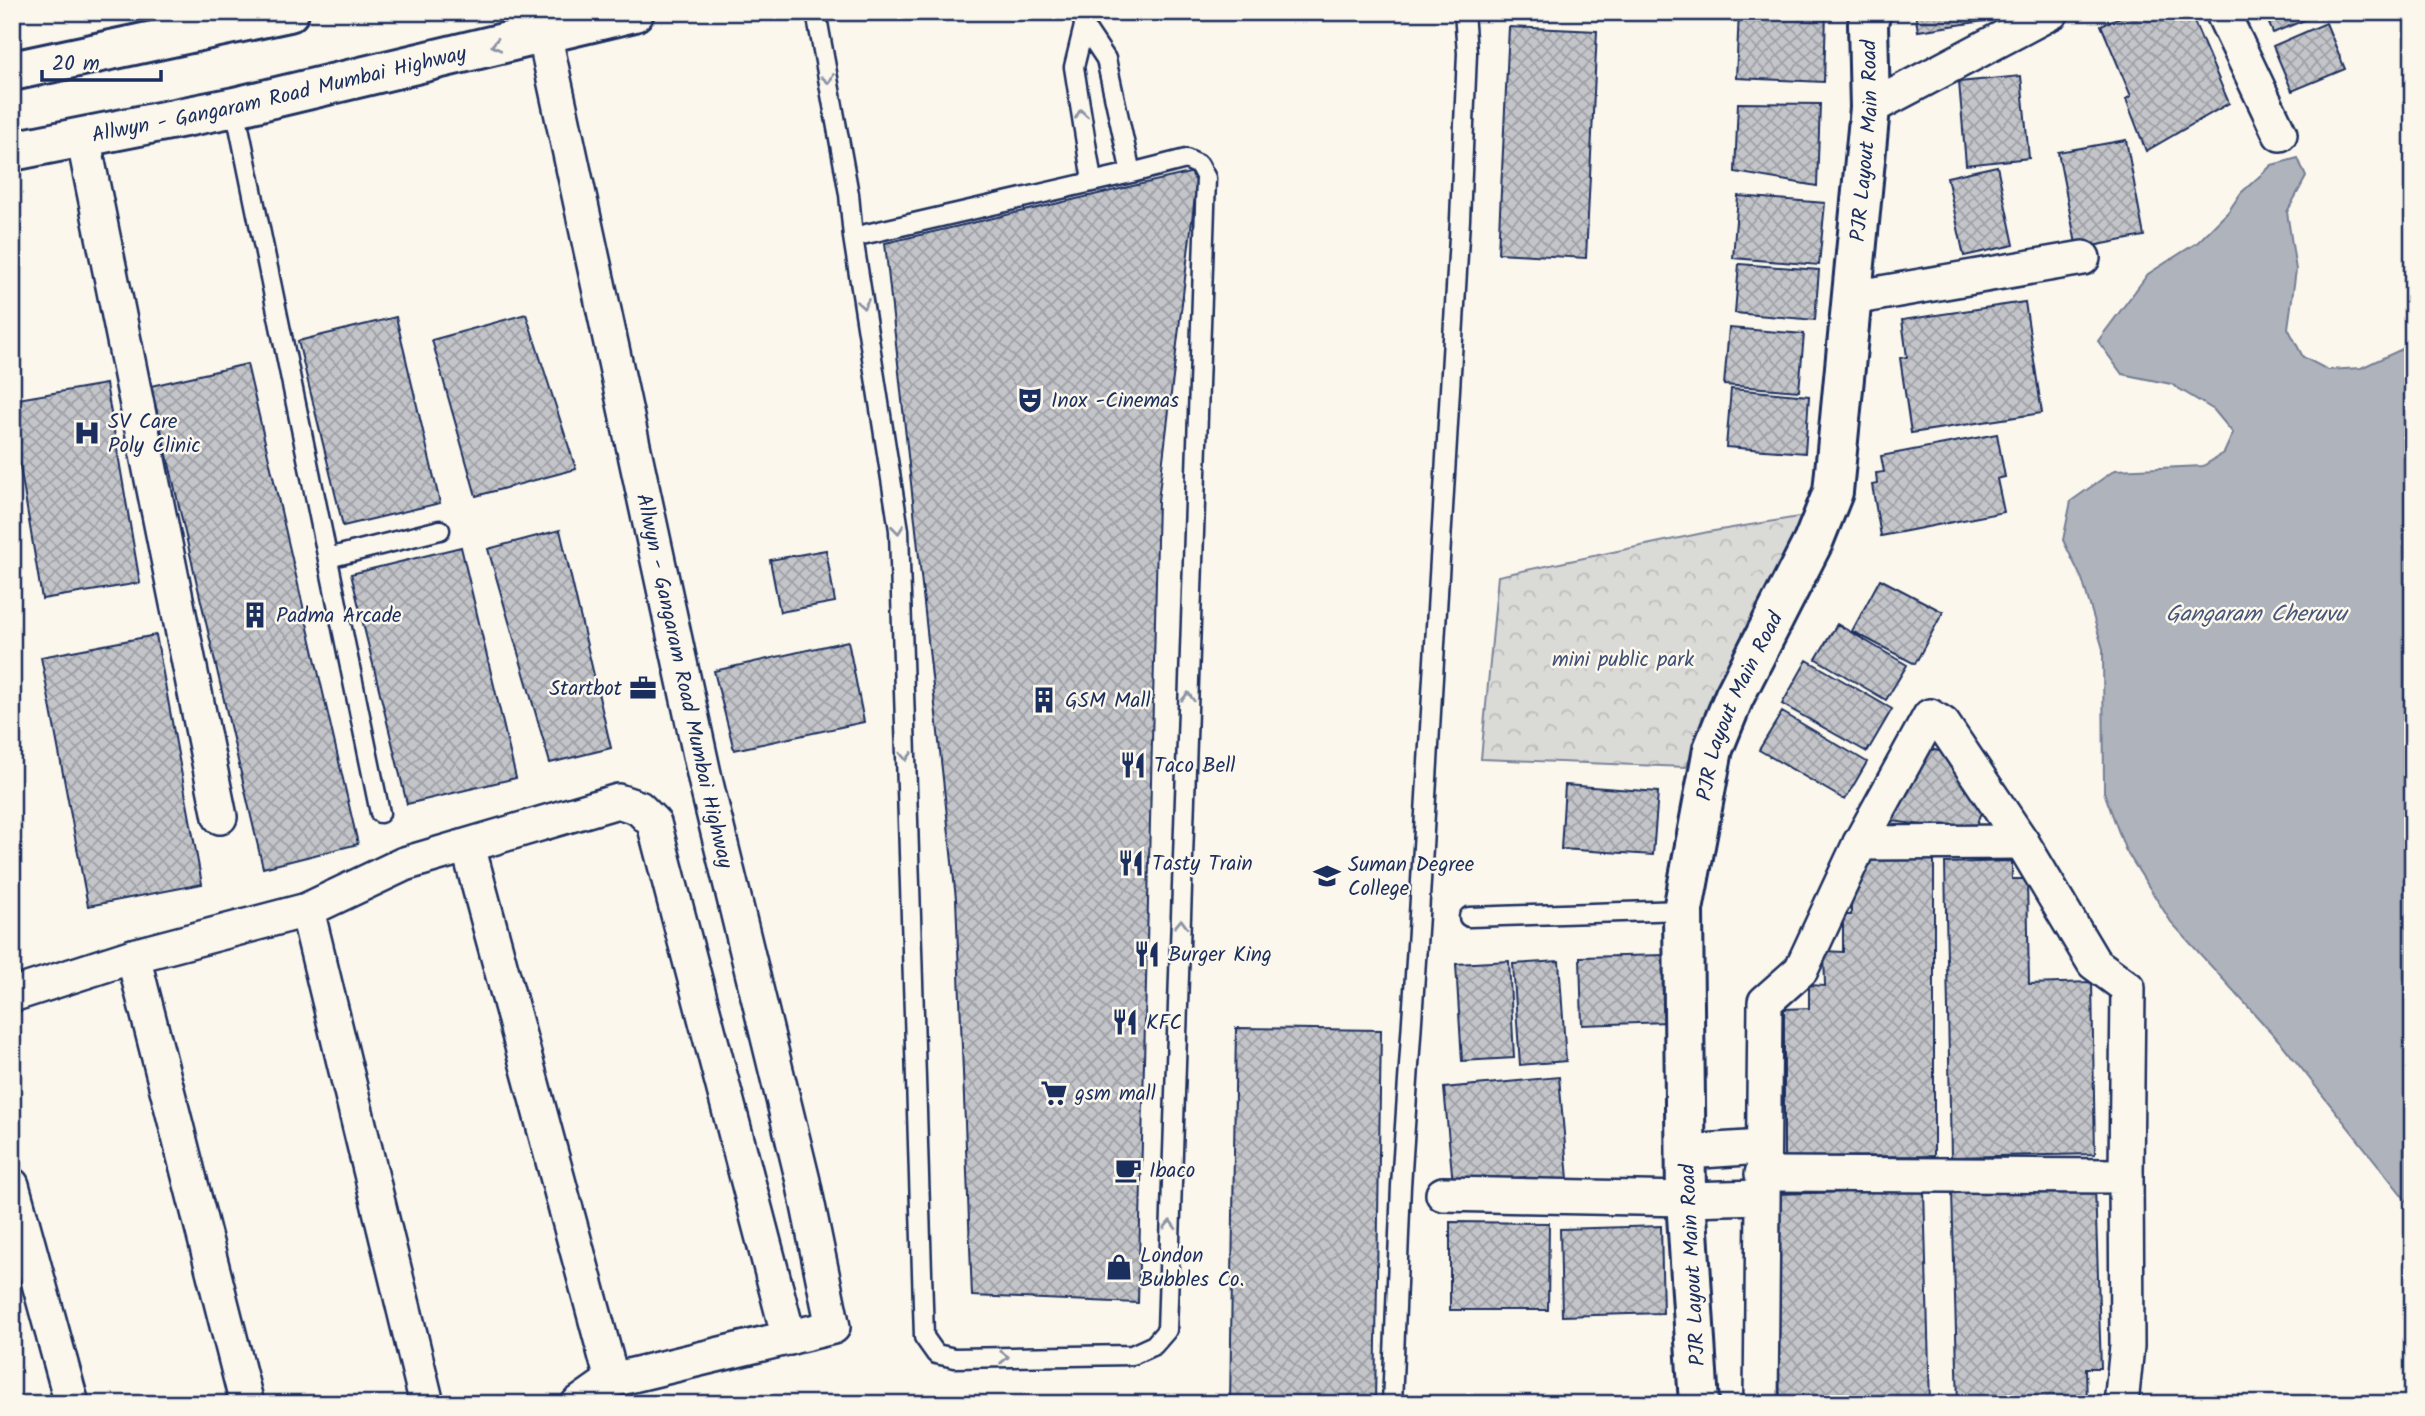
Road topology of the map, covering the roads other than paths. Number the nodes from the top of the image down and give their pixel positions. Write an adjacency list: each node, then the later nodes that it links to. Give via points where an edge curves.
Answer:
1 (289, 12): 8 (main road)
2 (634, 12): 11 (main road, Allwyn - Gangaram Road Mumbai Highway)
3 (816, 12): 20 (lane, one-way to 20)
4 (1464, 12): 47 (lane, via 1467,53 1460,220 1401,1186)
5 (2052, 12): 14 (street)
6 (2222, 12): 15 (street)
7 (1866, 16): 14 (main road, PJR Layout Main Road)
8 (242, 18): 10 (main road)
9 (1083, 19): 18 (lane, via 1106,59); 19 (lane, one-way to 9, via 1074,67)
10 (173, 24): 12 (main road)
11 (544, 33): 13 (main road, Allwyn - Gangaram Road Mumbai Highway, one-way to 13); 41 (street, Allwyn - Gangaram Road Mumbai Highway, via 700,756 803,1181 833,1327)
12 (12, 71)
13 (235, 107): 16 (main road, Allwyn - Gangaram Road Mumbai Highway); 24 (lane)
14 (1870, 108): 22 (main road, PJR Layout Main Road)
15 (2280, 134)
16 (83, 137): 17 (main road, Allwyn - Gangaram Road Mumbai Highway); 26 (street)
17 (12, 151)
18 (1131, 173): 19 (lane); 20 (lane, one-way to 18, via 899,530 924,1337 936,1354 955,1358 1132,1355 1154,1345 1167,1330 1206,178 1199,165 1186,159)
19 (1092, 181): 20 (lane)
20 (853, 237)
21 (2083, 258): 22 (street)
22 (1852, 298): 31 (main road, PJR Layout Main Road, via 1833,492 1814,542 1734,697 1713,749)
23 (440, 530): 24 (lane)
24 (328, 558): 25 (lane)
25 (380, 813)
26 (220, 817)
27 (2022, 842): 28 (street); 28 (street, via 1943,724 1930,716); 37 (street, via 2094,963 2128,988)
28 (1860, 843): 36 (street, via 1801,970 1765,1002)
29 (468, 846): 30 (street, via 404,864); 41 (street, via 618,801 639,808 654,823); 42 (street)
30 (307, 910): 33 (street); 45 (street)
31 (1683, 910): 32 (lane); 35 (main road, PJR Layout Main Road)
32 (1469, 917)
33 (133, 956): 34 (street); 44 (street)
34 (12, 995)
35 (1686, 1152): 36 (street); 40 (main road, PJR Layout Main Road)
36 (1762, 1173): 37 (street); 40 (street); 49 (street)
37 (2126, 1176): 50 (street, via 2127,1346)
38 (12, 1185): 43 (street)
39 (1443, 1194): 40 (street)
40 (1686, 1199): 48 (main road, PJR Layout Main Road)
41 (789, 1338): 42 (street)
42 (612, 1380): 46 (street)
43 (72, 1404)
44 (247, 1404)
45 (427, 1404)
46 (578, 1404)
47 (1392, 1404)
48 (1699, 1404)
49 (1761, 1404)
50 (2121, 1404)

